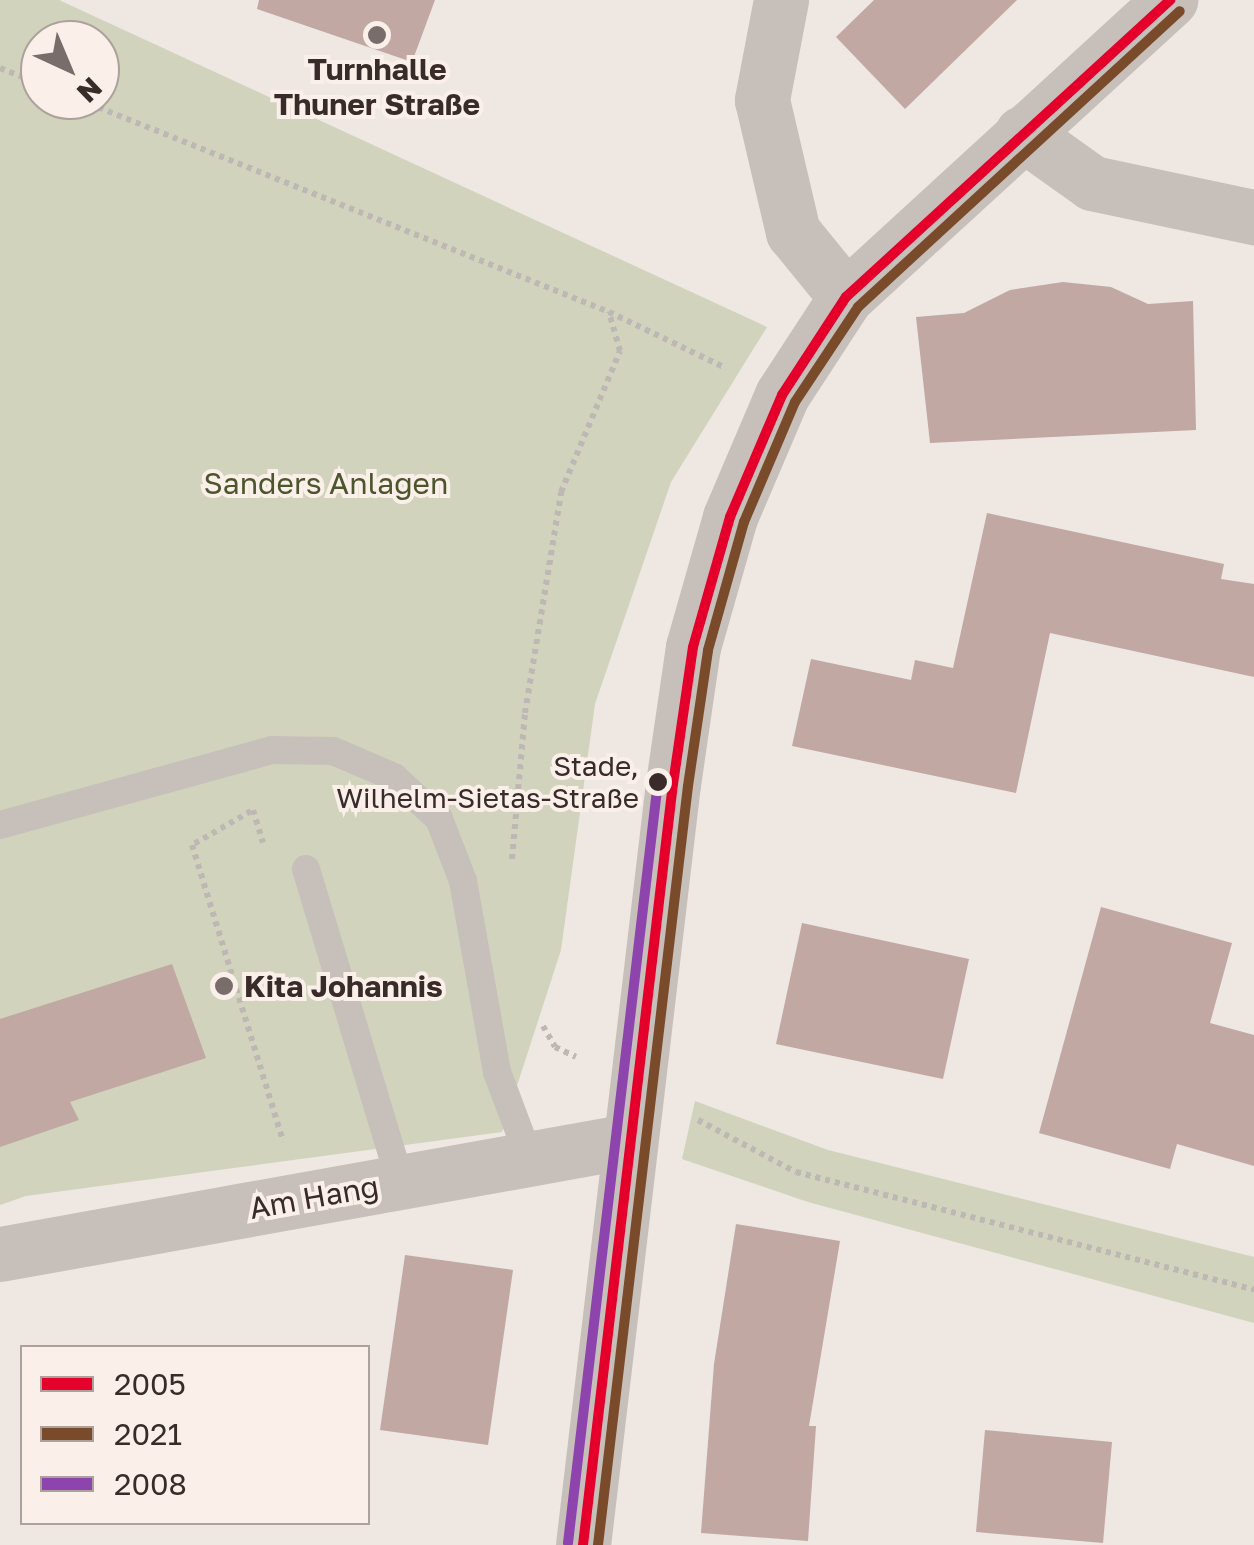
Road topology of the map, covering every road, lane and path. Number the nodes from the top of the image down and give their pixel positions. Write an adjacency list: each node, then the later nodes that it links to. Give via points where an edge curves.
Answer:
1 (780, 0): 6 (street, via 762,100 793,232)
2 (1170, 0): 4 (street)
3 (120, 116): 7 (path)
4 (1022, 133): 5 (street, via 1092,183); 6 (street)
5 (1254, 217)
6 (846, 297): 8 (street)
7 (609, 312): 8 (path); 10 (path, via 620,351 561,492 525,713)
8 (782, 395): 13 (street, via 730,517 694,647)
9 (0, 825): 15 (lane, via 272,750 333,751 394,777 439,819 463,880 496,1072)
10 (512, 868)
11 (306, 869): 16 (lane)
12 (536, 1014): 13 (path, via 555,1047)
13 (636, 1086): 14 (street); 18 (path, via 796,1172)
14 (628, 1141): 15 (street, Am Hang); 19 (street)
15 (530, 1157): 16 (street, Am Hang)
16 (400, 1181): 17 (street, Am Hang)
17 (0, 1254)
18 (1254, 1290)
19 (583, 1545)

